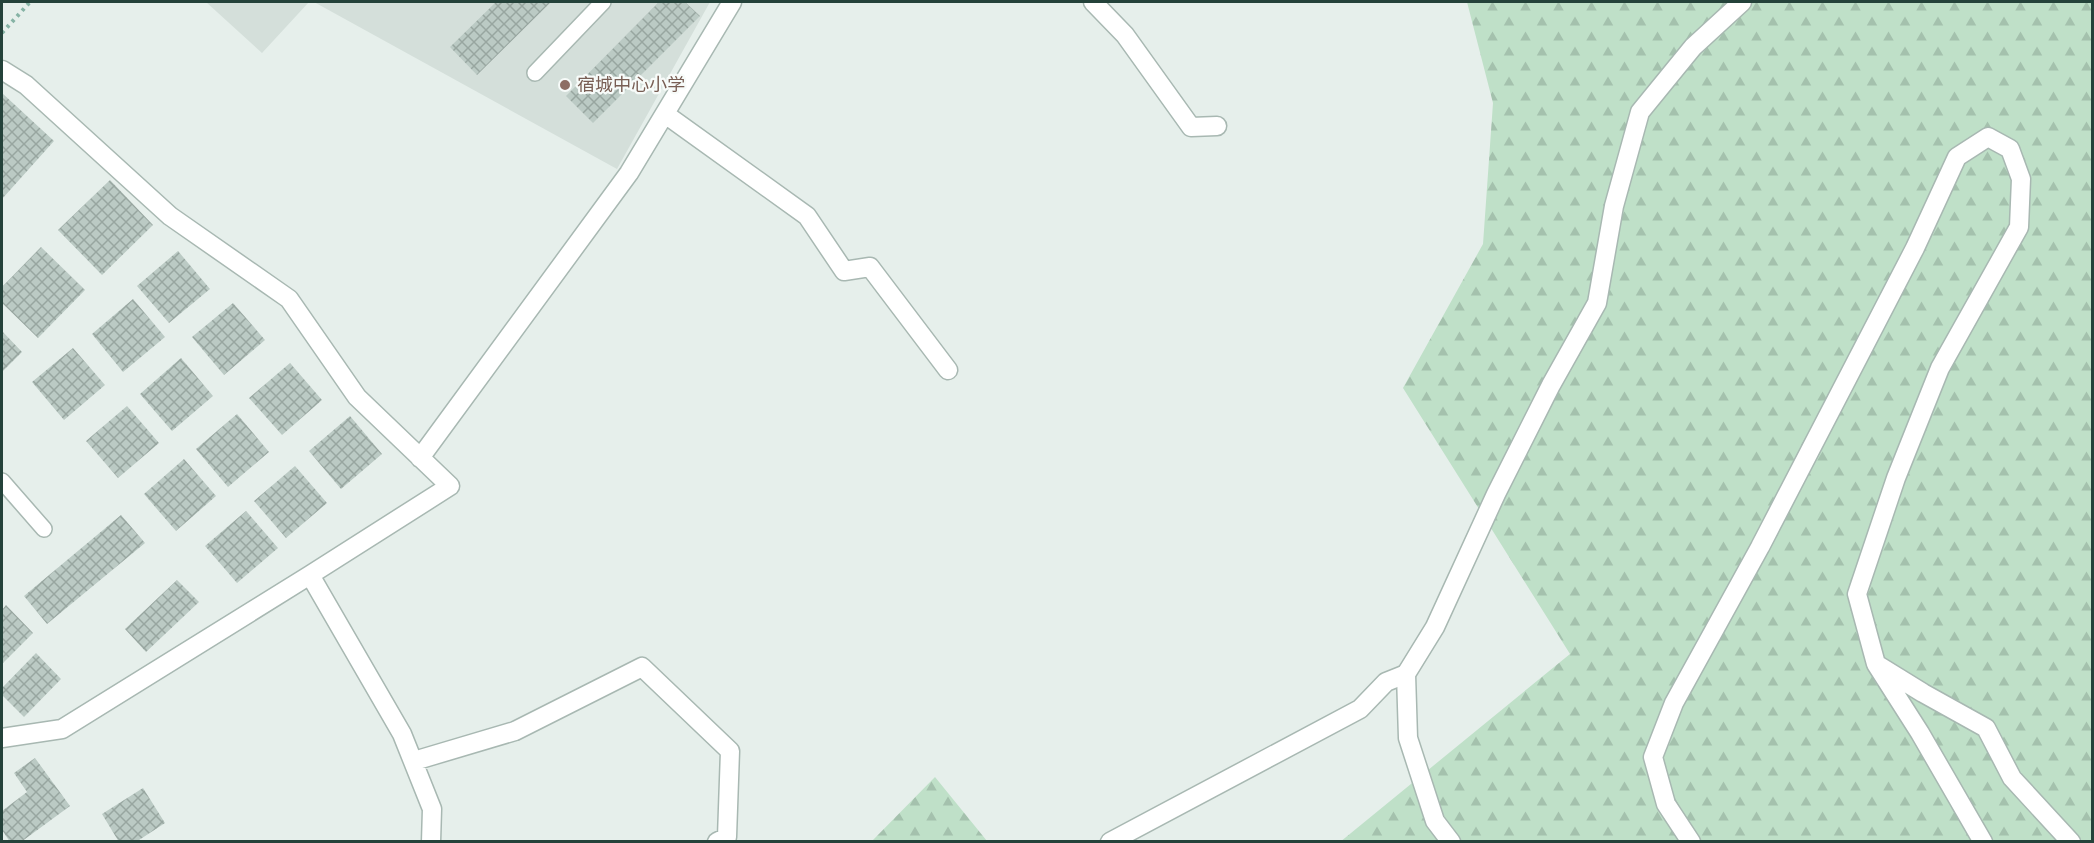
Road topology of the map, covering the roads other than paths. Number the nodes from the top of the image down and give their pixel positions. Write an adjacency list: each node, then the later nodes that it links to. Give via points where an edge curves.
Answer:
1 (603, 2): 6 (lane)
2 (732, 2): 7 (street)
3 (1093, 2): 8 (street, via 1125,35 1191,127)
4 (1742, 2): 15 (street, via 1693,47 1640,112 1614,206 1597,303 1496,494 1435,627)
5 (2, 70): 10 (street, via 26,85 170,216 289,299 357,397)
6 (535, 73)
7 (664, 114): 9 (street, via 807,216 844,272 870,267); 10 (street, via 629,173)
8 (1217, 126)
9 (948, 370)
10 (420, 458): 13 (street, via 450,486)
11 (2, 481): 12 (lane)
12 (44, 529)
13 (310, 575): 16 (street, via 62,729); 17 (street)
14 (1876, 664): 22 (street, via 1857,594 1896,478 1940,368 2019,227 2021,179 2010,149 1988,137 1957,157 1915,248 1674,703 1653,757 1666,804); 23 (street); 24 (street, via 1986,728 2012,778)
15 (1406, 674): 20 (street, via 1386,682 1360,709); 21 (street, via 1408,738 1436,821)
16 (2, 738)
17 (414, 761): 18 (street, via 432,809); 19 (street, via 515,731 642,667 730,750 727,837)
18 (431, 842)
19 (717, 842)
20 (1110, 842)
21 (1451, 842)
22 (1691, 842)
23 (1983, 842)
24 (2071, 842)

